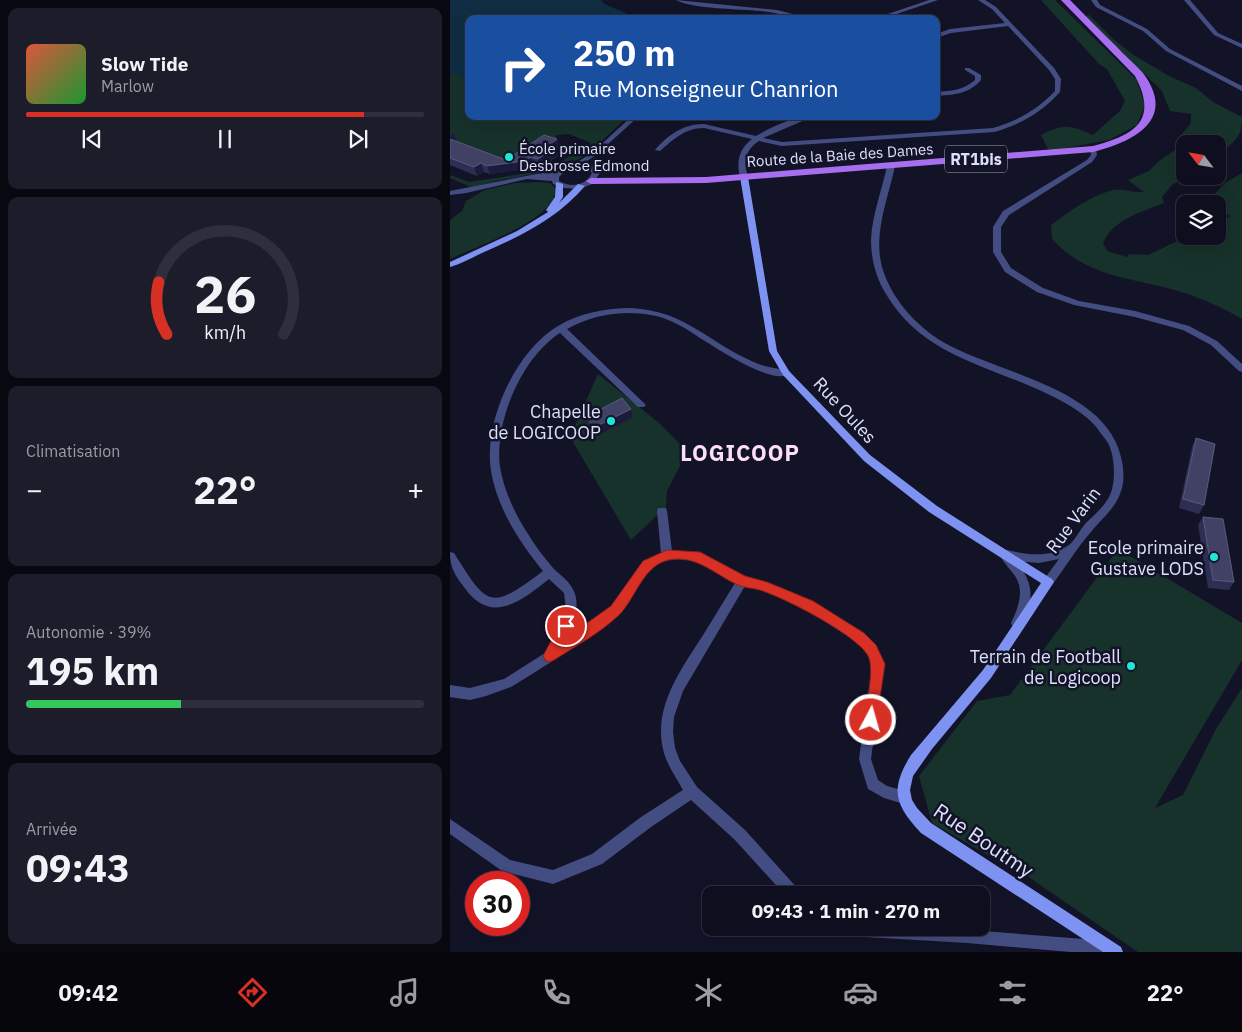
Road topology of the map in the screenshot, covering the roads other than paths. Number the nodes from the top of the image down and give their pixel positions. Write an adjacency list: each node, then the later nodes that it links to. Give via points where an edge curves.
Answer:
1 (679, 0): 8 (street)
2 (925, 0): 11 (street)
3 (935, 0): 12 (street)
4 (981, 0): 13 (street, via 994,8)
5 (1065, 0): 23 (main road, Route de la Baie des Dames / RT1bis, via 1139,75 1149,89 1152,104 1148,118 1131,135)
6 (1094, 0): 17 (street, via 1098,6 1145,30 1168,50)
7 (1187, 0): 15 (street, via 1216,34)
8 (747, 8): 9 (street); 10 (street)
9 (744, 14)
10 (794, 15)
11 (880, 15)
12 (888, 15)
13 (1008, 24): 14 (street); 22 (street, via 1058,79 1058,91 1052,98 1020,122 994,130 782,144)
14 (940, 35)
15 (1242, 46)
16 (968, 69): 18 (street, via 978,75 972,88)
17 (1242, 89)
18 (940, 94)
19 (632, 120): 25 (street, via 594,154)
20 (639, 120): 27 (street, via 603,152)
21 (800, 120): 22 (street)
22 (757, 139): 24 (street, via 692,125); 28 (street, via 745,149 742,158)
23 (1092, 149): 26 (main road, Route de la Baie des Dames / RT1bis); 34 (street, via 1094,155 1090,161 1006,213 997,228 996,252 1008,270 1040,290 1186,328 1214,343)
24 (658, 150)
25 (576, 165): 27 (street, via 586,166); 29 (street)
26 (891, 166): 28 (main road, Route de la Baie des Dames / RT1bis); 38 (street, Rue Varin, via 876,220 875,239 878,265 886,290 897,306 939,344 1072,403 1108,433 1117,450 1119,475 1115,495)
27 (590, 177): 28 (main road, Route de la Baie des Dames / RT1bis, via 641,182); 29 (street, via 569,187); 32 (street, via 557,210 531,228)
28 (744, 177): 35 (street, Rue Oules, via 773,351)
29 (558, 178): 30 (street, via 527,177 466,192); 31 (street, via 559,196 553,208 528,226)
30 (450, 192)
31 (450, 262)
32 (450, 265)
33 (560, 328): 35 (street, via 579,319 611,311 654,313 669,317 759,369); 36 (street); 42 (street, via 532,354 519,372 503,410 495,464 511,513)
34 (1242, 369)
35 (786, 373): 39 (street, Rue Oules, via 867,458 933,509)
36 (642, 405)
37 (662, 511): 40 (street)
38 (1076, 544): 39 (street, via 1056,557 1025,559); 44 (street, Rue Varin)
39 (1003, 553): 44 (street, Rue Oules); 45 (street, via 1024,579 1026,595)
40 (667, 555): 43 (street, via 695,556); 46 (street, via 647,565 616,610)
41 (450, 556): 42 (street, via 473,591 492,603 505,603)
42 (550, 572): 46 (street, via 569,591 572,609)
43 (742, 581): 48 (street, via 680,681 667,723 669,748); 49 (street, via 808,605 859,637 872,650 878,664 865,759 873,784 884,792)
44 (1048, 582): 45 (street, Rue Varin)
45 (1008, 643): 49 (street, Rue Varin, via 986,676 915,760 904,780)
46 (549, 656): 47 (street, via 507,684 470,694)
47 (450, 691)
48 (692, 792): 50 (street, via 597,859 553,877 507,866); 51 (street, via 740,835)
49 (904, 797): 53 (street, Rue Boutmy, via 912,814 926,828)
50 (450, 826)
51 (786, 886)
52 (967, 936): 53 (street)
53 (1114, 950)

